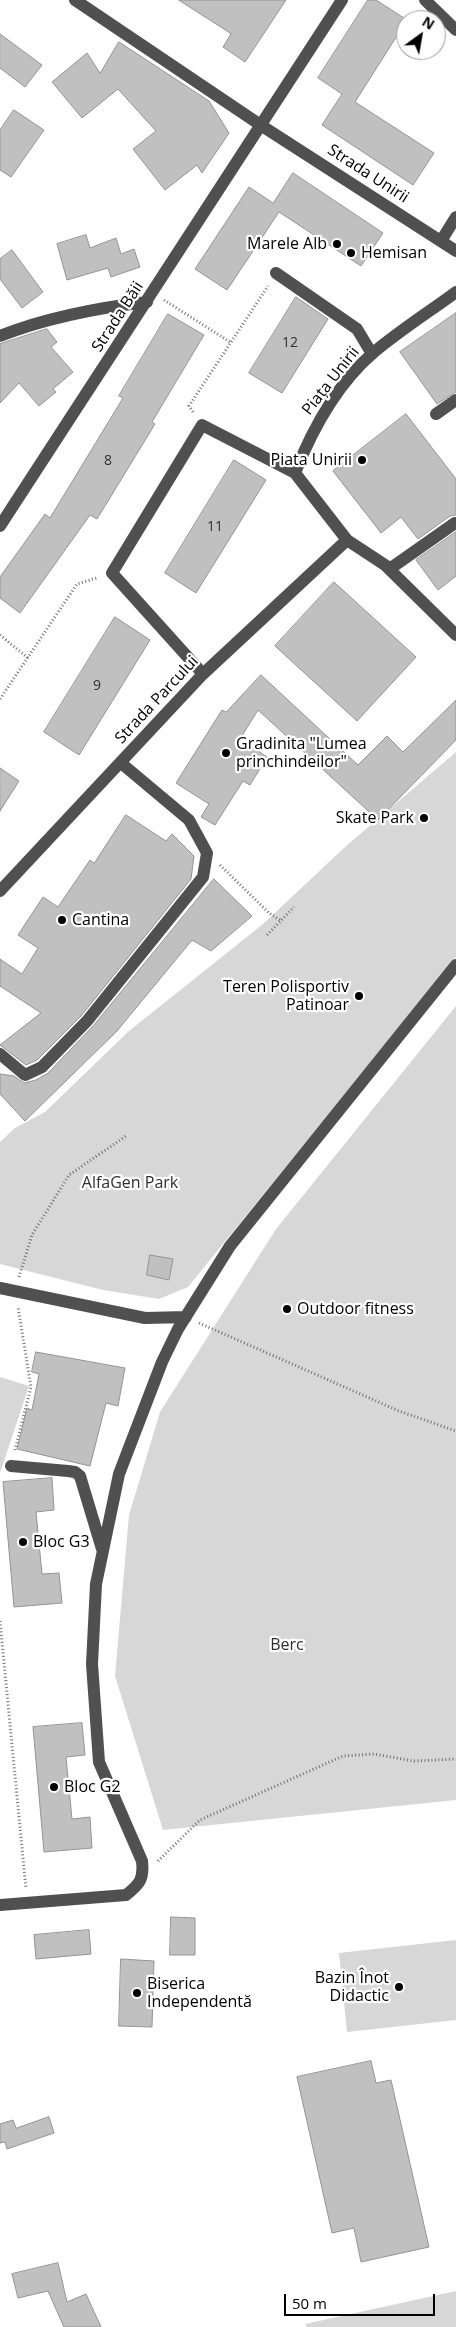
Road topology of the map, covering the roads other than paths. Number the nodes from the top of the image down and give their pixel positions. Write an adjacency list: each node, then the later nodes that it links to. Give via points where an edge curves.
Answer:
1 (75, 0): 5 (street)
2 (342, 0): 5 (street, Strada Băii)
3 (425, 0): 4 (street)
4 (456, 30)
5 (262, 126): 7 (street, Strada Unirii); 11 (street, Strada Băii)
6 (456, 217): 7 (street)
7 (442, 241): 8 (street, Strada Unirii)
8 (456, 251)
9 (276, 273): 13 (street, via 357,329)
10 (456, 292): 13 (street, Piața Unirii)
11 (150, 297): 12 (street, via 32,323); 18 (street, Strada Băii)
12 (0, 336)
13 (372, 354): 16 (street, Piața Unirii, via 325,410 309,437)
14 (456, 400): 15 (street)
15 (436, 414)
16 (295, 473): 19 (street); 22 (street, via 202,425 112,573)
17 (455, 523): 20 (street, via 391,568)
18 (0, 526)
19 (347, 540): 20 (street); 22 (street, Strada Parcului)
20 (385, 565): 21 (street)
21 (456, 635)
22 (203, 674): 23 (street, Strada Parcului)
23 (121, 762): 24 (street, Strada Parcului); 26 (street, via 189,820 207,852 203,877 87,1021 42,1067 25,1075)
24 (0, 890)
25 (456, 965): 28 (street, via 230,1246)
26 (0, 1054)
27 (0, 1288): 28 (street, via 145,1318)
28 (186, 1317): 30 (street, via 162,1362 119,1474)
29 (10, 1466): 30 (street, via 68,1471 80,1476)
30 (103, 1551): 31 (street, via 96,1584 92,1664 99,1762 142,1861 143,1876 140,1885 126,1895)
31 (0, 1905)

